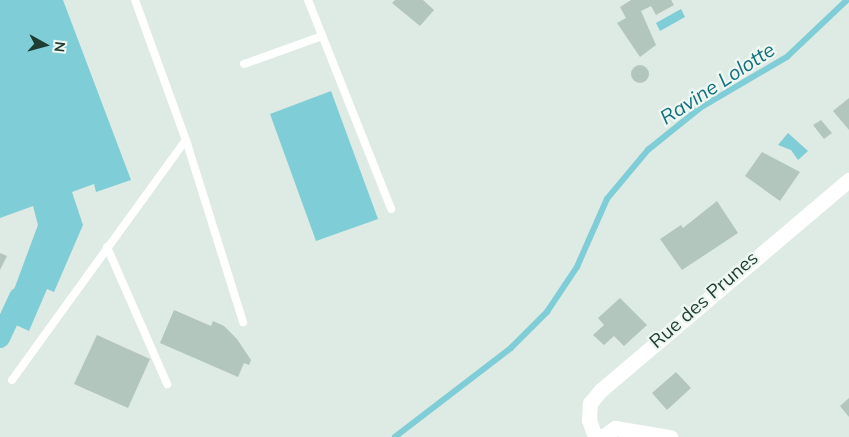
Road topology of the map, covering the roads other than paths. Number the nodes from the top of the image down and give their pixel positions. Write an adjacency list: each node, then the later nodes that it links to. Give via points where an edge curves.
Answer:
1 (135, 0): 5 (lane)
2 (308, 0): 3 (lane)
3 (322, 36): 4 (lane); 7 (lane)
4 (244, 64)
5 (186, 140): 8 (lane); 9 (lane)
6 (849, 180): 12 (street, Rue des Prunes, via 601,390 590,403 589,420)
7 (391, 209)
8 (107, 247): 10 (lane); 11 (lane)
9 (243, 322)
10 (12, 380)
11 (167, 384)
12 (595, 437)
13 (602, 437): 14 (street, via 615,428)
14 (670, 437)

